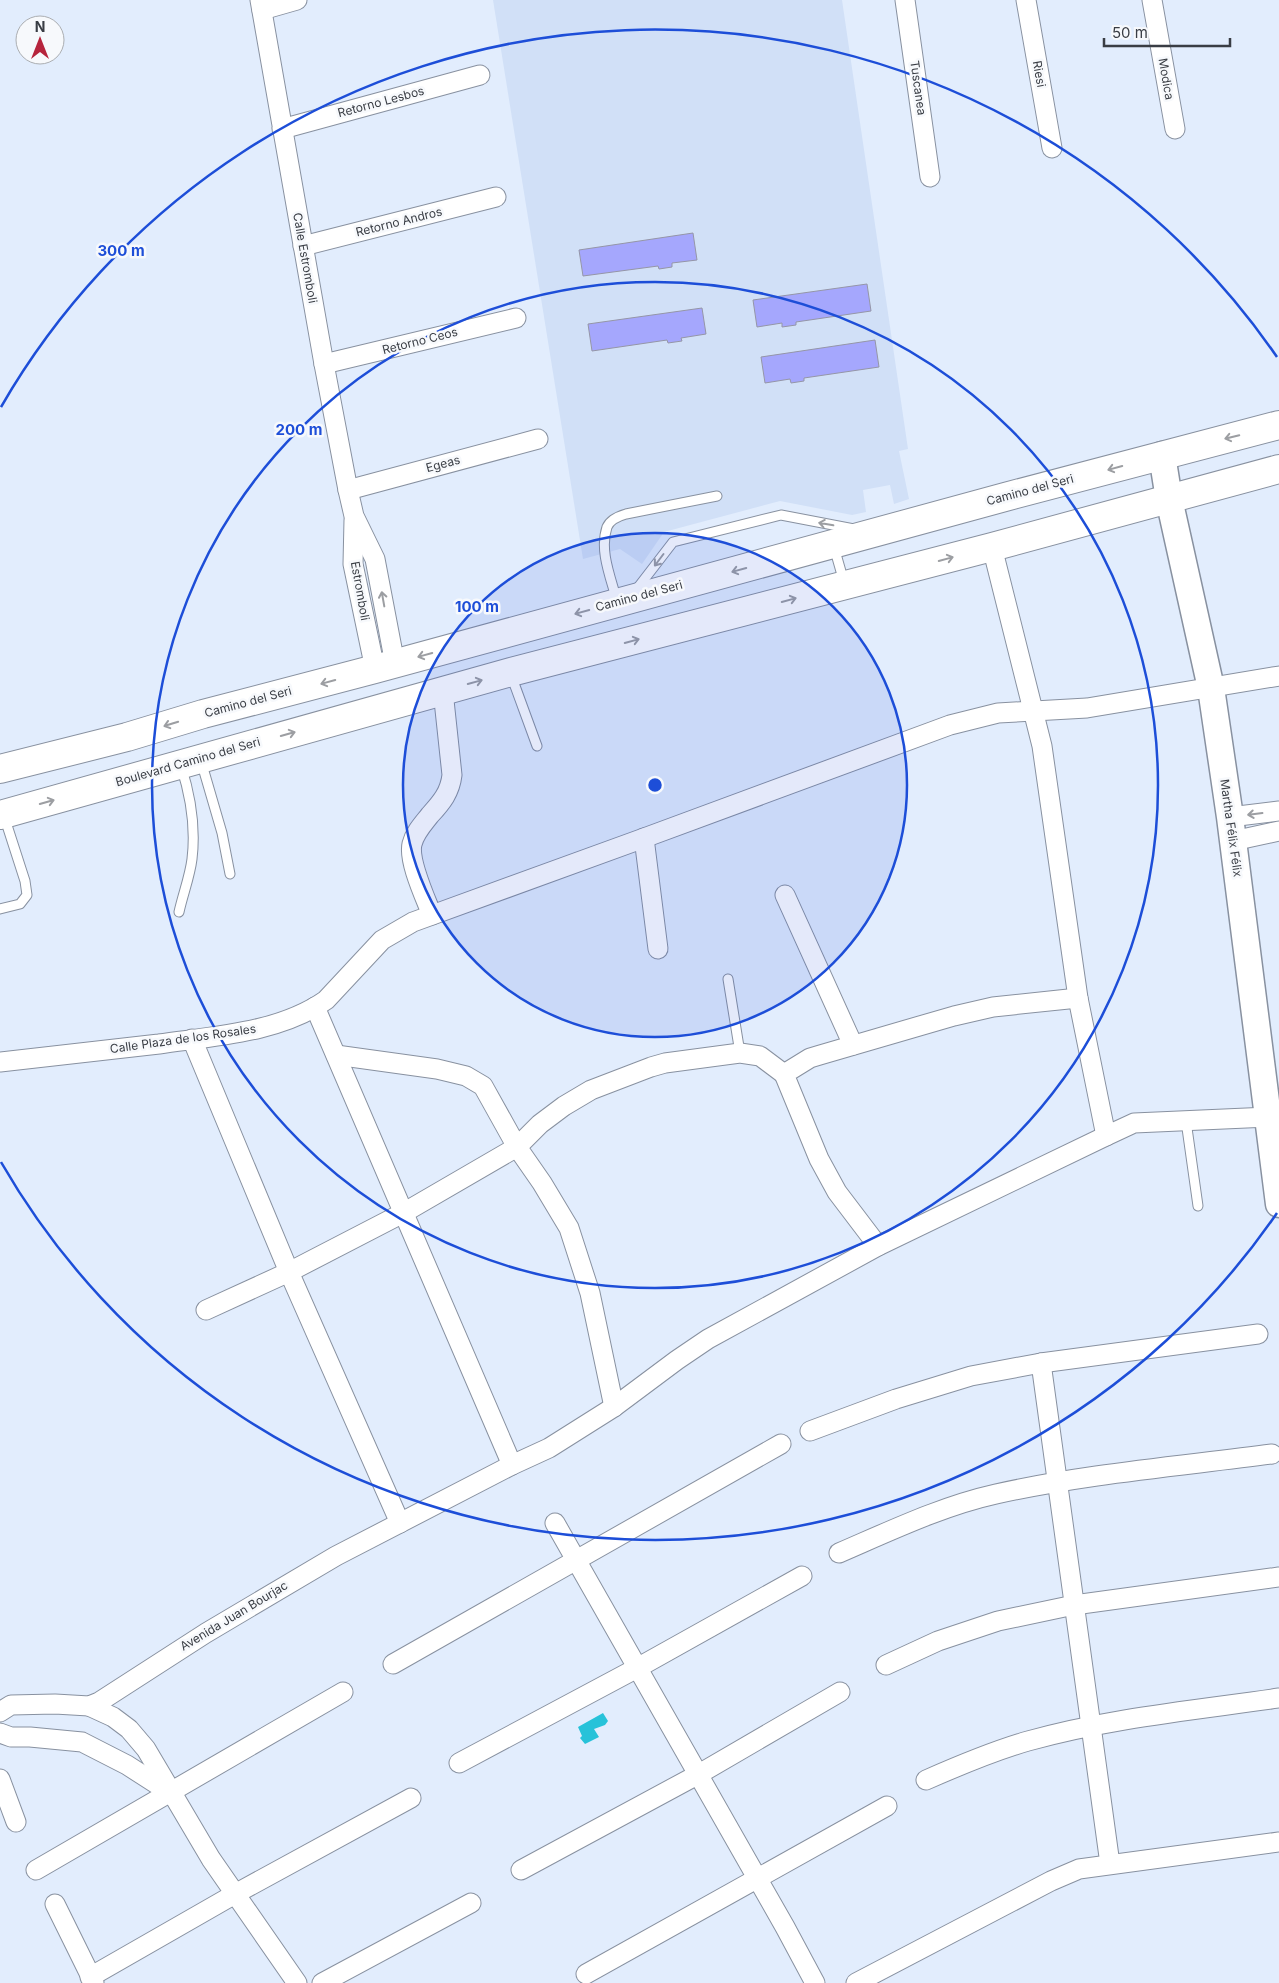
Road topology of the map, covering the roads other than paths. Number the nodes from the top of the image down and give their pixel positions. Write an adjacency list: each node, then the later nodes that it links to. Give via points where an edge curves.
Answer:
1 (297, 0): 5 (street)
2 (905, 0): 10 (street, Tuscanea)
3 (1026, 0): 9 (street, Riesi)
4 (1152, 0): 8 (street, Modica)
5 (261, 5): 7 (street, Calle Estromboli)
6 (480, 75): 7 (street, Retorno Lesbos)
7 (282, 128): 12 (street, Calle Estromboli)
8 (1175, 129)
9 (1052, 148)
10 (930, 176)
11 (496, 197): 12 (street, Retorno Andros)
12 (303, 246): 14 (street, Calle Estromboli)
13 (516, 318): 14 (street, Retorno Ceos)
14 (324, 364): 19 (street, Calle Estromboli)
15 (1279, 425): 17 (main road, Camino del Seri, one-way to 17)
16 (538, 439): 19 (street, Egeas)
17 (1162, 455): 21 (street, Martha Félix Félix); 23 (main road, Camino del Seri, one-way to 23)
18 (1279, 469): 21 (main road)
19 (348, 490): 22 (street, Calle Estromboli)
20 (717, 496): 29 (lane, via 626,514 607,526 604,553)
21 (1169, 499): 25 (main road); 33 (street, Martha Félix Félix)
22 (354, 516): 26 (street, Estromboli); 27 (street, Estromboli)
23 (874, 533): 24 (main road, Camino del Seri); 29 (lane, one-way to 29, via 781,515 673,542)
24 (834, 544): 28 (lane); 29 (main road, Camino del Seri, one-way to 29)
25 (992, 546): 28 (main road, one-way to 25); 35 (street)
26 (376, 559): 27 (street); 30 (street, Estromboli, one-way to 26)
27 (353, 564): 30 (street, Estromboli)
28 (845, 585): 31 (main road, one-way to 28)
29 (624, 600): 30 (main road, Camino del Seri, one-way to 30)
30 (385, 666): 36 (main road, Camino del Seri, one-way to 36)
31 (510, 672): 34 (main road, one-way to 31); 37 (lane)
32 (1279, 676): 33 (street, Calle Plaza de los Rosales)
33 (1211, 688): 35 (street, Calle Plaza de los Rosales, via 1087,708); 43 (street, Martha Félix Félix)
34 (443, 691): 38 (main road, Boulevard Camino del Seri, one-way to 34); 50 (street, via 452,775 450,788 419,828 412,846 414,865)
35 (1032, 710): 45 (street, Calle Plaza de los Rosales, via 998,713 950,724); 53 (street, via 1048,777)
36 (127, 737): 39 (main road, Camino del Seri); 40 (main road, via 84,759)
37 (536, 746)
38 (190, 761): 42 (main road, Boulevard Camino del Seri, one-way to 38); 46 (lane, via 222,833); 49 (lane, via 194,826 192,860)
39 (0, 769)
40 (0, 780)
41 (1279, 811): 43 (street, one-way to 43)
42 (2, 815): 48 (lane, via 27,895 20,904)
43 (1232, 829): 44 (street); 61 (street, Martha Félix Félix)
44 (1279, 831)
45 (644, 838): 50 (street, Calle Plaza de los Rosales); 51 (street)
46 (230, 874)
47 (785, 895): 56 (street)
48 (0, 909)
49 (179, 912)
50 (432, 914): 54 (street, Calle Plaza de los Rosales, via 382,940 336,991)
51 (658, 949)
52 (728, 979): 57 (lane)
53 (1078, 998): 56 (street, via 954,1016); 63 (street)
54 (315, 1008): 55 (street, Calle Plaza de los Rosales, via 253,1030); 58 (street)
55 (192, 1039): 59 (street, Calle Plaza de los Rosales); 69 (street)
56 (853, 1045): 60 (street, via 810,1058)
57 (740, 1053): 60 (street, via 760,1056); 64 (street, via 665,1063 592,1090 564,1106)
58 (336, 1055): 64 (street, via 466,1076 483,1086); 67 (street)
59 (0, 1062)
60 (784, 1074): 68 (street, via 837,1192)
61 (1269, 1117): 62 (street, Avenida Juan Bourjac); 65 (street, Martha Félix Félix)
62 (1186, 1121): 63 (street, Avenida Juan Bourjac, via 1134,1123); 66 (lane)
63 (1106, 1136): 68 (street, Avenida Juan Bourjac)
64 (517, 1147): 67 (street); 73 (street, via 569,1228 590,1294)
65 (1279, 1198)
66 (1198, 1206)
67 (405, 1212): 69 (street); 77 (street)
68 (878, 1246): 73 (street, Avenida Juan Bourjac, via 708,1340)
69 (289, 1272): 70 (street); 79 (street)
70 (206, 1310)
71 (1258, 1334): 72 (street)
72 (1041, 1364): 74 (street, via 971,1376); 78 (street)
73 (614, 1407): 77 (street, Avenida Juan Bourjac, via 549,1448)
74 (810, 1431)
75 (782, 1444): 82 (street)
76 (1272, 1454): 78 (street)
77 (512, 1465): 79 (street, Avenida Juan Bourjac)
78 (1057, 1482): 81 (street, via 995,1494 925,1516); 85 (street)
79 (400, 1522): 92 (street, Avenida Juan Bourjac, via 336,1556)
80 (555, 1523): 82 (street)
81 (839, 1553)
82 (577, 1560): 86 (street); 88 (street)
83 (802, 1576): 88 (street)
84 (1279, 1577): 85 (street)
85 (1074, 1605): 87 (street, via 998,1621 938,1641); 94 (street)
86 (393, 1664)
87 (886, 1665)
88 (638, 1667): 96 (street); 97 (street)
89 (343, 1692): 100 (street)
90 (840, 1692): 97 (street)
91 (1279, 1698): 94 (street)
92 (89, 1706): 93 (street, via 11,1705); 100 (street, via 129,1729 146,1749)
93 (0, 1712)
94 (1091, 1726): 99 (street, via 977,1757); 105 (street)
95 (0, 1733): 100 (street, via 11,1737 82,1742 127,1765)
96 (459, 1763)
97 (699, 1774): 107 (street); 108 (street)
98 (0, 1779): 103 (street)
99 (926, 1780)
100 (170, 1793): 106 (street); 109 (street)
101 (410, 1798): 109 (street)
102 (887, 1806): 108 (street)
103 (16, 1822)
104 (1279, 1842): 105 (street)
105 (1110, 1864): 117 (street, via 1079,1869 1051,1881)
106 (36, 1870)
107 (521, 1870)
108 (758, 1879): 112 (street); 116 (street)
109 (235, 1894): 113 (street); 114 (street)
110 (471, 1903): 115 (street)
111 (55, 1904): 113 (street)
112 (586, 1974)
113 (92, 1980)
114 (297, 1983)
115 (322, 1983)
116 (815, 1983)
117 (856, 1983)

